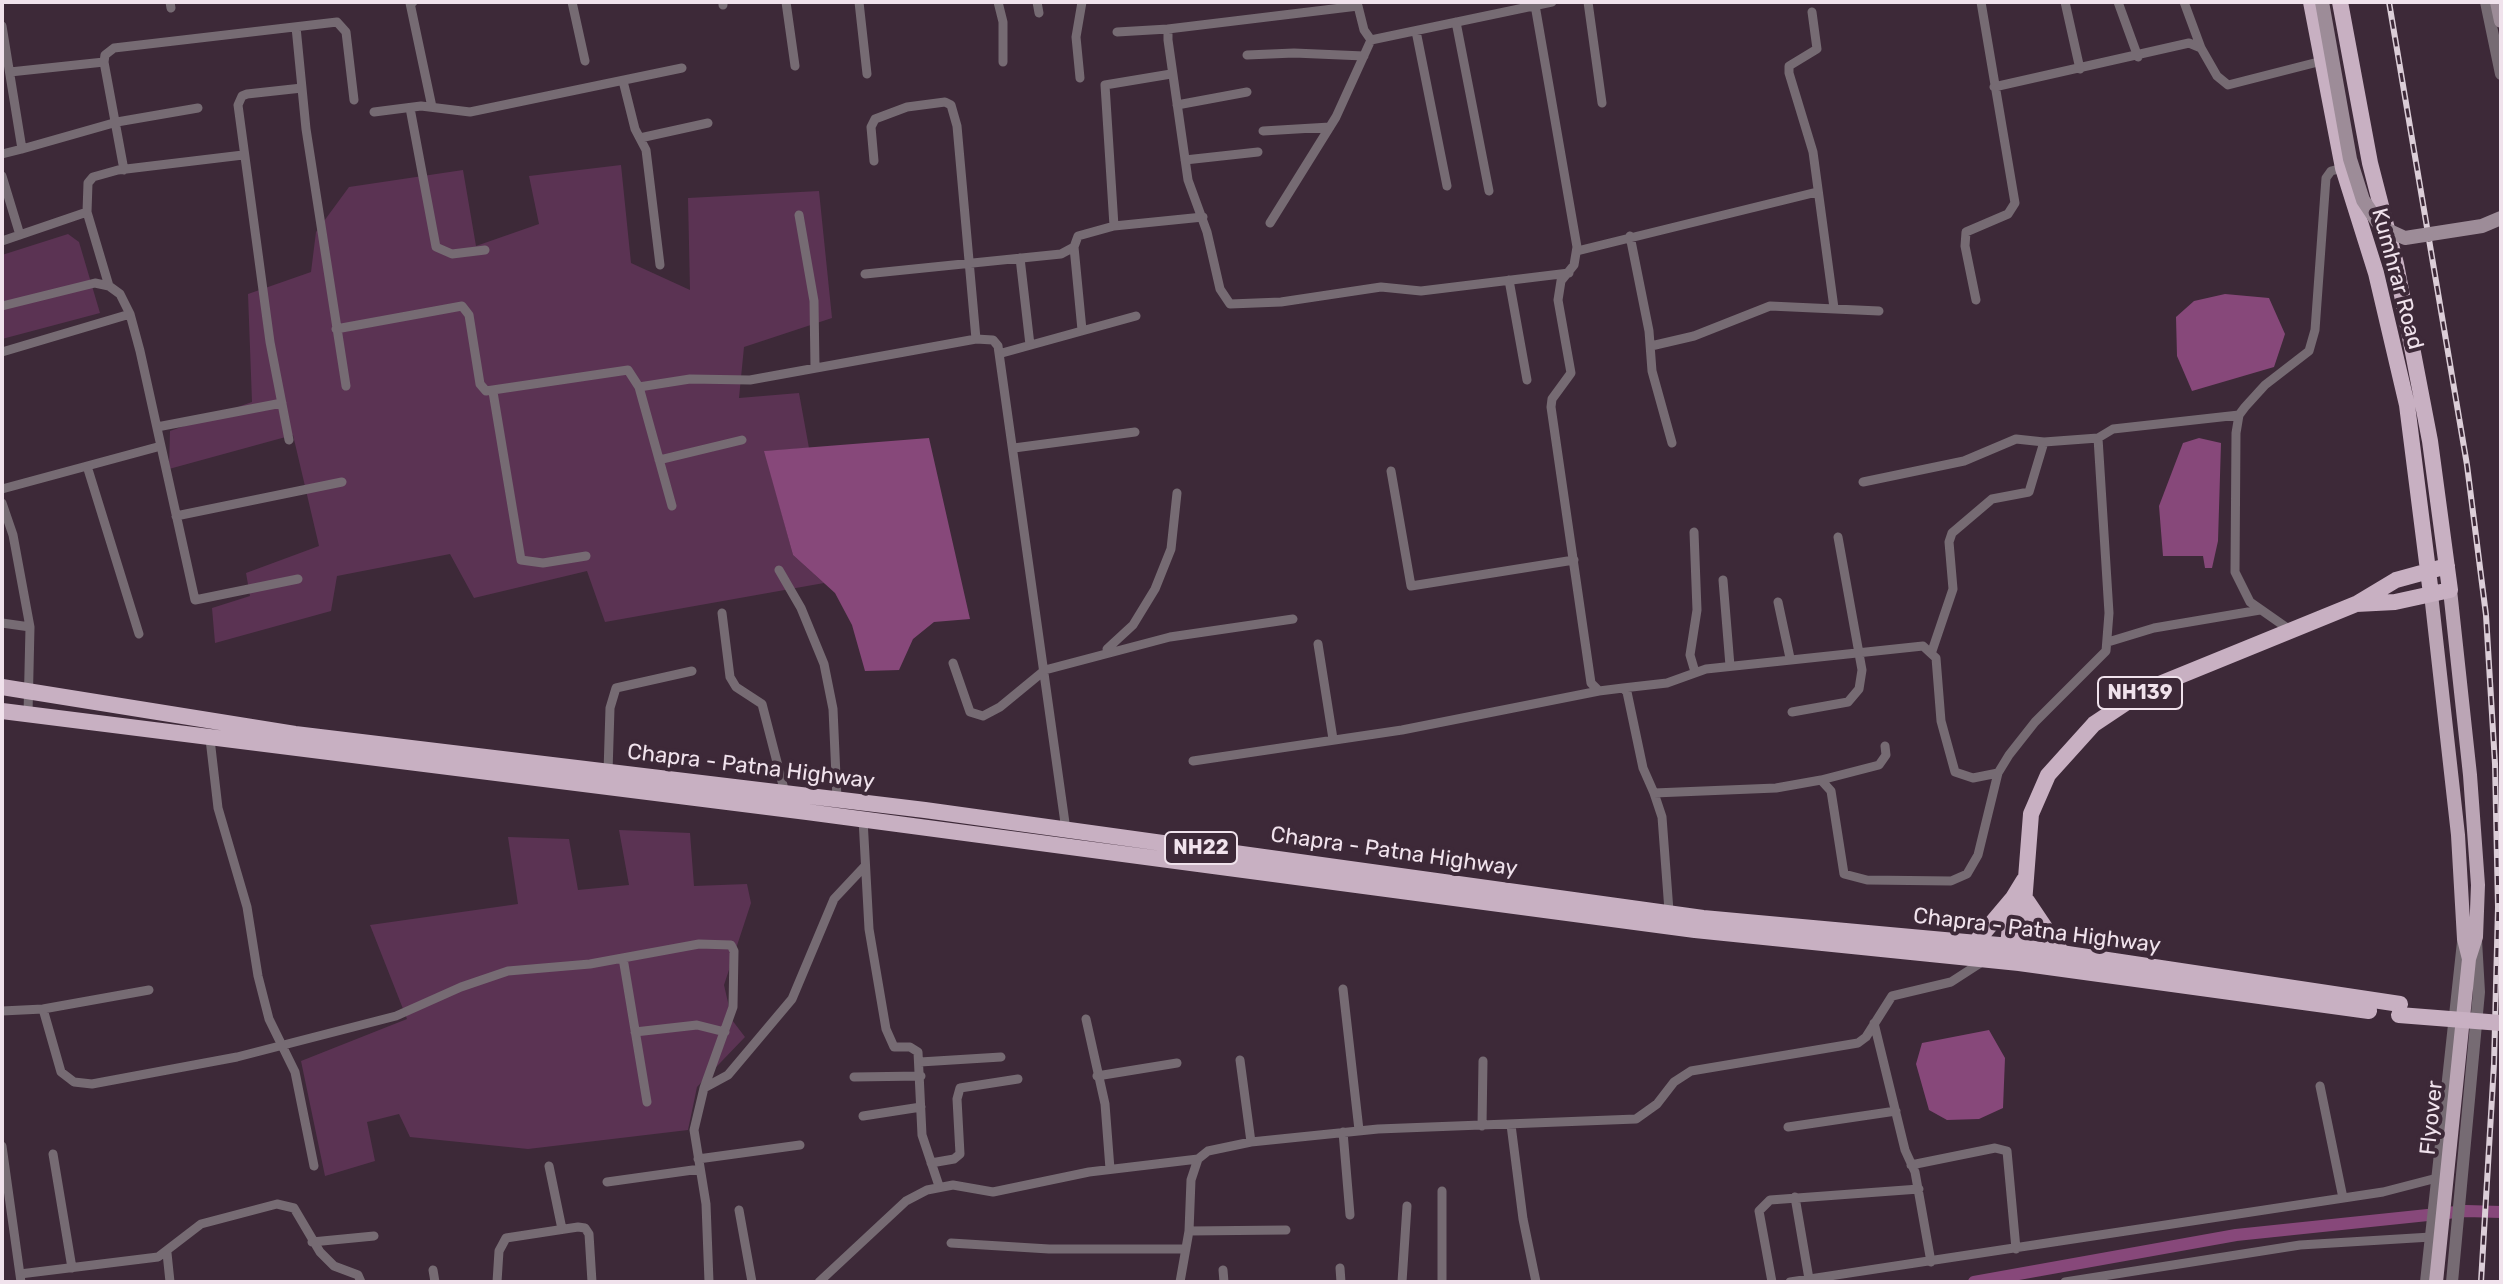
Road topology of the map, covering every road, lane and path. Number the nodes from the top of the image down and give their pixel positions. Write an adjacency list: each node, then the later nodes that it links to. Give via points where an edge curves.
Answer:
1 (413, 2): 54 (street)
2 (572, 2): 35 (street)
3 (786, 2): 39 (street)
4 (859, 2): 43 (street)
5 (998, 2): 38 (street)
6 (1037, 2): 22 (street)
7 (1082, 2): 46 (street, via 1076,37)
8 (1552, 2): 20 (street)
9 (1588, 2): 52 (street)
10 (1981, 2): 48 (street)
11 (2065, 2): 41 (street)
12 (2118, 2): 34 (street)
13 (2184, 2): 31 (street)
14 (2311, 2): 36 (highway, Kumhrar Road)
15 (2322, 2): 78 (main road, bridge, via 2350,159 2363,200 2381,227 2405,238)
16 (2340, 2): 85 (highway, Kumhrar Road)
17 (2486, 2): 45 (street)
18 (2497, 2): 23 (main road)
19 (1358, 4): 27 (street); 30 (street)
20 (1535, 5): 24 (street); 87 (street)
21 (1812, 12): 74 (street, via 1817,49 1789,66 1789,73 1811,143)
22 (1039, 13)
23 (2501, 21)
24 (1456, 22): 28 (street); 73 (street)
25 (2, 26): 42 (street)
26 (296, 27): 37 (street, via 114,48); 49 (street); 51 (street, via 342,24)
27 (1168, 29): 29 (street); 44 (street)
28 (1416, 31): 30 (street); 72 (street)
29 (1117, 32)
30 (1371, 40): 33 (street)
31 (2201, 48): 34 (street, via 2189,43); 36 (street, via 2228,85)
32 (1247, 55): 33 (street)
33 (1364, 56): 60 (street)
34 (2138, 57): 41 (street)
35 (585, 61)
36 (2322, 61): 69 (highway, Kumhrar Road)
37 (104, 62): 42 (street); 58 (street)
38 (1003, 62)
39 (795, 66)
40 (682, 68): 47 (street)
41 (2080, 69): 48 (street)
42 (10, 72): 63 (street)
43 (867, 74)
44 (1171, 74): 53 (street); 80 (street, via 1105,85)
45 (2501, 74)
46 (1080, 78)
47 (623, 81): 54 (street, via 470,112); 62 (street)
48 (1994, 87): 96 (street, via 2015,203 2008,214 1966,232)
49 (302, 88): 66 (street, via 242,96 238,105); 102 (street)
50 (1247, 92): 53 (street)
51 (354, 100)
52 (1602, 103)
53 (1177, 105): 67 (street)
54 (432, 107): 56 (street)
55 (198, 108): 58 (street)
56 (410, 108): 57 (street); 86 (street, via 436,247 452,254)
57 (374, 112)
58 (117, 122): 63 (street); 70 (street)
59 (708, 123): 62 (street)
60 (1330, 127): 61 (street); 79 (street)
61 (1263, 131)
62 (640, 138): 91 (street)
63 (22, 149): 65 (street)
64 (1258, 152): 67 (street)
65 (2, 154)
66 (243, 155): 70 (street); 114 (street)
67 (1185, 160): 77 (street)
68 (874, 161): 90 (street, via 875,119 907,107 951,105)
69 (2343, 168): 88 (highway, Kumhrar Road); 115 (street, via 2326,178 2309,351 2265,385)
70 (124, 170): 75 (street, via 93,177)
71 (2, 176): 81 (street)
72 (1447, 186)
73 (1489, 191)
74 (1817, 192): 82 (street); 98 (street)
75 (87, 212): 81 (street); 95 (street)
76 (799, 215): 109 (street, via 814,301)
77 (1203, 217): 80 (street); 94 (street, via 1220,289 1230,304)
78 (2501, 218)
79 (1270, 223)
80 (1114, 226): 84 (street, via 1078,236)
81 (20, 235): 83 (street)
82 (1630, 236): 87 (street); 106 (street)
83 (2, 241)
84 (1074, 247): 89 (street, via 1061,254); 103 (street)
85 (2391, 247): 88 (highway); 139 (highway, Kumhrar Road, via 2430,441)
86 (485, 250)
87 (1577, 251): 92 (street)
88 (2370, 252): 140 (highway, Kumhrar Road, via 2407,405)
89 (1020, 258): 90 (street); 105 (street)
90 (968, 263): 93 (street); 104 (street)
91 (660, 265)
92 (1569, 273): 94 (street); 138 (street, via 1561,281 1558,300 1571,373 1551,407)
93 (865, 274)
94 (1509, 280): 110 (street)
95 (109, 286): 97 (street, via 69,287); 100 (street)
96 (1976, 300)
97 (2, 306)
98 (1834, 308): 99 (street); 106 (street, via 1770,306 1694,336)
99 (1879, 311)
100 (130, 314): 107 (street); 116 (street)
101 (1136, 316): 103 (street)
102 (336, 329): 111 (street); 113 (street, via 462,306 469,315 480,384)
103 (1082, 330): 105 (street)
104 (976, 339): 108 (street, via 993,340); 109 (street)
105 (1030, 345): 108 (street)
106 (1651, 346): 122 (street, via 1652,371)
107 (2, 352)
108 (1002, 353): 124 (street)
109 (815, 367): 112 (street, via 742,381 690,379)
110 (1527, 380)
111 (346, 386)
112 (639, 387): 113 (street, via 632,372 623,369); 125 (street)
113 (493, 392): 137 (street, via 521,560 543,563)
114 (282, 403): 116 (street); 119 (street)
115 (2239, 415): 118 (street, via 2113,429); 148 (street, via 2235,572 2243,592)
116 (157, 427): 123 (street)
117 (1135, 432): 124 (street)
118 (2098, 438): 121 (street); 155 (street)
119 (289, 440)
120 (742, 440): 125 (street)
121 (2044, 442): 129 (street, via 2006,441 1964,461); 158 (street, via 2029,492 1992,499 1952,533 1953,589)
122 (1672, 443)
123 (161, 446): 126 (street); 134 (street)
124 (1014, 448): 163 (street)
125 (659, 460): 133 (street)
126 (87, 466): 130 (street); 154 (street)
127 (1391, 471): 138 (street, via 1411,586)
128 (342, 482): 134 (street)
129 (1863, 482)
130 (2, 489)
131 (1177, 493): 159 (street, via 1171,549 1155,589 1133,625)
132 (2, 503): 152 (street)
133 (672, 506)
134 (176, 516): 142 (street, via 195,600)
135 (1694, 532): 165 (street, via 1697,610 1690,655)
136 (1838, 537): 157 (street)
137 (586, 556)
138 (1574, 560): 169 (street, via 1591,683)
139 (2447, 566): 140 (highway, NH139); 144 (highway, Kumhrar Road)
140 (2429, 569): 145 (highway, Kumhrar Road); 147 (highway, NH139, via 2396,580)
141 (779, 570): 182 (street, via 824,664 835,729)
142 (298, 579)
143 (1723, 580): 162 (street)
144 (2450, 590): 145 (highway, NH139); 188 (main road, via 2478,885)
145 (2431, 594): 147 (highway, NH139); 188 (main road)
146 (1778, 602): 160 (street)
147 (2356, 604): 153 (highway, NH139)
148 (2260, 610): 153 (street); 155 (street, via 2154,628)
149 (722, 613): 180 (street, via 730,677 762,704)
150 (1293, 619): 159 (street)
151 (2, 623): 152 (street)
152 (30, 627): 168 (street)
153 (2290, 630): 186 (highway, NH139, via 2145,690 2094,724 2040,789 2031,814)
154 (139, 634)
155 (2108, 642): 178 (street, via 2100,660 2024,733)
156 (1318, 644): 174 (street)
157 (1858, 651): 158 (street, via 1923,646); 160 (street); 171 (street, via 1862,670 1856,697)
158 (1932, 651): 178 (street, via 1949,762 1963,776)
159 (1105, 652): 163 (street)
160 (1790, 658): 162 (street)
161 (953, 663): 163 (street, via 965,702 976,716 1000,707)
162 (1730, 666): 165 (street)
163 (1045, 670): 184 (street)
164 (692, 671): 177 (street, via 616,688 610,700)
165 (1695, 672): 167 (street, via 1667,683)
166 (2, 687): 168 (highway, Chapra - Patna Highway / NH22)
167 (1623, 688): 169 (street); 181 (street)
168 (29, 690): 172 (street); 177 (highway, Chapra - Patna Highway / NH22, via 220,723)
169 (1599, 691): 174 (street)
170 (2, 711): 172 (highway, Chapra - Patna Highway / NH22)
171 (1792, 712)
172 (28, 714): 173 (highway, Chapra - Patna Highway / NH22)
173 (210, 739): 183 (highway, Chapra - Patna Highway / NH22); 205 (street, via 223,832 247,907 265,1005)
174 (1333, 739): 176 (street)
175 (1885, 746): 179 (street, via 1879,765)
176 (1193, 761)
177 (608, 772): 180 (highway, Chapra - Patna Highway / NH22)
178 (1998, 773): 179 (street, via 1978,855 1967,874 1951,881 1867,880 1844,874 1831,791)
179 (1821, 780): 181 (street, via 1776,788)
180 (785, 793): 182 (highway, Chapra - Patna Highway / NH22)
181 (1654, 793): 187 (street, via 1662,817)
182 (837, 799): 184 (highway, Chapra - Patna Highway / NH22)
183 (863, 819): 185 (street); 193 (highway, Chapra - Patna Highway / NH22, via 1695,930)
184 (1066, 830): 187 (highway, Chapra - Patna Highway / NH22)
185 (864, 867): 209 (street, via 888,1037 894,1047 915,1049); 216 (street, via 834,899 792,999 728,1075)
186 (2020, 899): 189 (highway); 190 (highway); 191 (highway, NH139)
187 (1669, 911): 189 (highway, Chapra - Patna Highway / NH22)
188 (2470, 938): 237 (street); 282 (main road, Flyover); 283 (street, via 2479,992)
189 (1975, 943): 191 (highway, Chapra - Patna Highway / NH22)
190 (2062, 953): 191 (highway, Chapra - Patna Highway / NH22); 197 (highway, Chapra - Patna Highway / NH22)
191 (2013, 955): 193 (highway, Chapra - Patna Highway / NH22); 197 (highway, Chapra - Patna Highway / NH22)
192 (623, 958): 203 (street); 204 (street, via 715,942 731,945 736,990); 205 (street, via 491,975 396,1016)
193 (1985, 960): 201 (street, via 1951,982 1892,996)
194 (1343, 989): 224 (street)
195 (149, 990): 196 (street)
196 (43, 1009): 198 (street); 205 (street, via 61,1072 82,1084)
197 (2400, 1010): 199 (highway, NH22); 202 (highway, NH22, bridge)
198 (2, 1011)
199 (2501, 1012)
200 (1086, 1019): 212 (street)
201 (1874, 1023): 219 (street); 221 (street, via 1866,1037 1837,1049 1691,1071 1636,1119)
202 (2501, 1023)
203 (635, 1032): 204 (street, via 697,1025); 217 (street)
204 (725, 1032): 216 (street)
205 (283, 1045): 234 (street, via 295,1072)
206 (1001, 1057): 209 (street)
207 (1240, 1060): 226 (street)
208 (1483, 1061): 222 (street)
209 (920, 1062): 211 (street)
210 (1177, 1063): 212 (street)
211 (921, 1076): 213 (street); 218 (street)
212 (1097, 1076): 236 (street, via 1105,1104)
213 (854, 1077)
214 (1018, 1079): 231 (street, via 960,1088 960,1154)
215 (2320, 1086): 243 (street)
216 (704, 1088): 232 (street, via 694,1130)
217 (647, 1102)
218 (921, 1107): 220 (street); 231 (street)
219 (1896, 1111): 223 (street); 233 (street)
220 (863, 1116)
221 (1511, 1125): 222 (street); 277 (street)
222 (1482, 1126): 224 (street)
223 (1788, 1127)
224 (1359, 1130): 225 (street)
225 (1343, 1132): 226 (street); 246 (street)
226 (1251, 1142): 230 (street)
227 (800, 1145): 232 (street)
228 (2, 1146): 262 (street)
229 (53, 1154): 258 (street)
230 (1198, 1159): 236 (street); 249 (street, via 1191,1180)
231 (931, 1163): 239 (street)
232 (699, 1164): 238 (street); 269 (street)
233 (1911, 1165): 240 (street); 255 (street, via 1980,1150 2007,1151)
234 (314, 1166)
235 (549, 1166): 247 (street)
236 (1110, 1169): 239 (street, via 993,1192)
237 (2437, 1178): 243 (street); 250 (street)
238 (607, 1182)
239 (939, 1186): 271 (street, via 906,1201)
240 (1919, 1189): 242 (street); 257 (street)
241 (1442, 1191): 276 (street)
242 (1795, 1197): 263 (street); 278 (street, via 1770,1200 1759,1211)
243 (2343, 1198): 255 (street)
244 (1407, 1206): 275 (street)
245 (739, 1210): 270 (street)
246 (1350, 1215)
247 (562, 1229): 267 (street, via 501,1242); 268 (street, via 588,1230)
248 (1286, 1230): 249 (street)
249 (1189, 1231): 254 (street)
250 (2431, 1232): 280 (street, via 2300,1245); 281 (street)
251 (374, 1236): 252 (street)
252 (312, 1242): 256 (street, via 299,1213 277,1204 201,1224); 265 (street, via 328,1261 358,1275)
253 (951, 1243): 254 (street)
254 (1184, 1249): 272 (street)
255 (2016, 1249): 257 (street)
256 (167, 1253): 258 (street); 264 (street)
257 (1931, 1262): 263 (street)
258 (72, 1268): 262 (street)
259 (1340, 1268): 274 (street)
260 (433, 1270): 266 (street)
261 (1223, 1270): 273 (street)
262 (21, 1278)
263 (1809, 1279): 279 (street)
264 (170, 1282)
265 (361, 1282)
266 (435, 1282)
267 (497, 1282)
268 (592, 1282)
269 (709, 1282)
270 (752, 1282)
271 (819, 1282)
272 (1180, 1282)
273 (1224, 1282)
274 (1341, 1282)
275 (1402, 1282)
276 (1442, 1282)
277 (1536, 1282)
278 (1772, 1282)
279 (1790, 1282)
280 (2065, 1282)
281 (2426, 1282)
282 (2436, 1282)
283 (2452, 1282)

